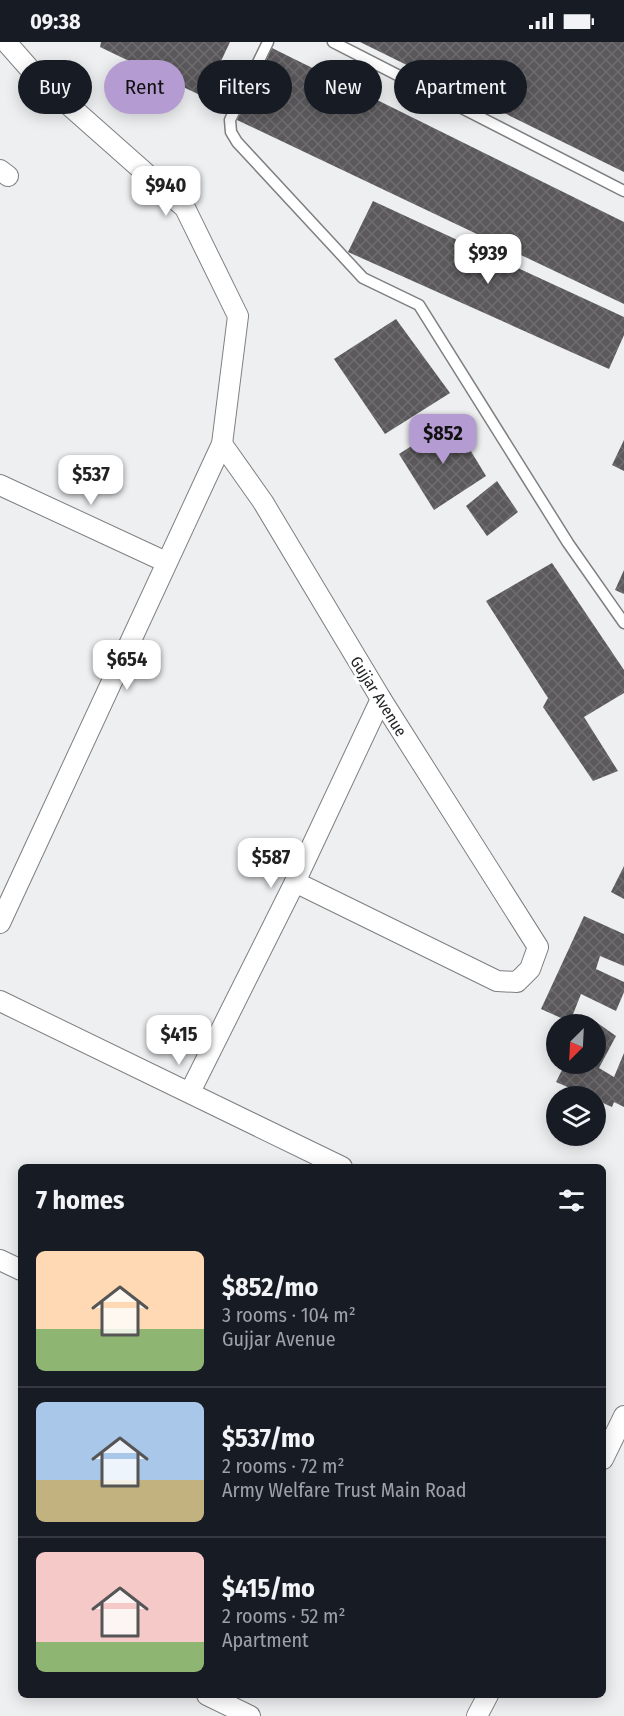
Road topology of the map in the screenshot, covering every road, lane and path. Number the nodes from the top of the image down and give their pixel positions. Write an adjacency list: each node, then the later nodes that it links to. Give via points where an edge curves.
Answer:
1 (6, 42): 5 (street, via 36,76 185,208 238,316)
2 (268, 42): 8 (lane, via 230,120 237,142 363,278 419,305 568,543)
3 (333, 42): 4 (lane)
4 (624, 191)
5 (222, 444): 7 (street); 9 (street, Gujjar Avenue, via 263,502)
6 (0, 485): 7 (street)
7 (166, 562): 11 (street)
8 (624, 623)
9 (381, 699): 10 (street); 10 (street, Gujjar Avenue, via 538,947 530,969 517,982 497,981)
10 (295, 882): 13 (street)
11 (0, 923)
12 (0, 1001): 13 (street)
13 (190, 1092): 14 (street)
14 (336, 1164)
15 (0, 1260): 16 (street)
16 (18, 1269)
17 (624, 1416): 18 (street)
18 (606, 1453)
19 (213, 1698): 21 (street)
20 (486, 1698): 22 (street)
21 (250, 1716)
22 (477, 1716)

